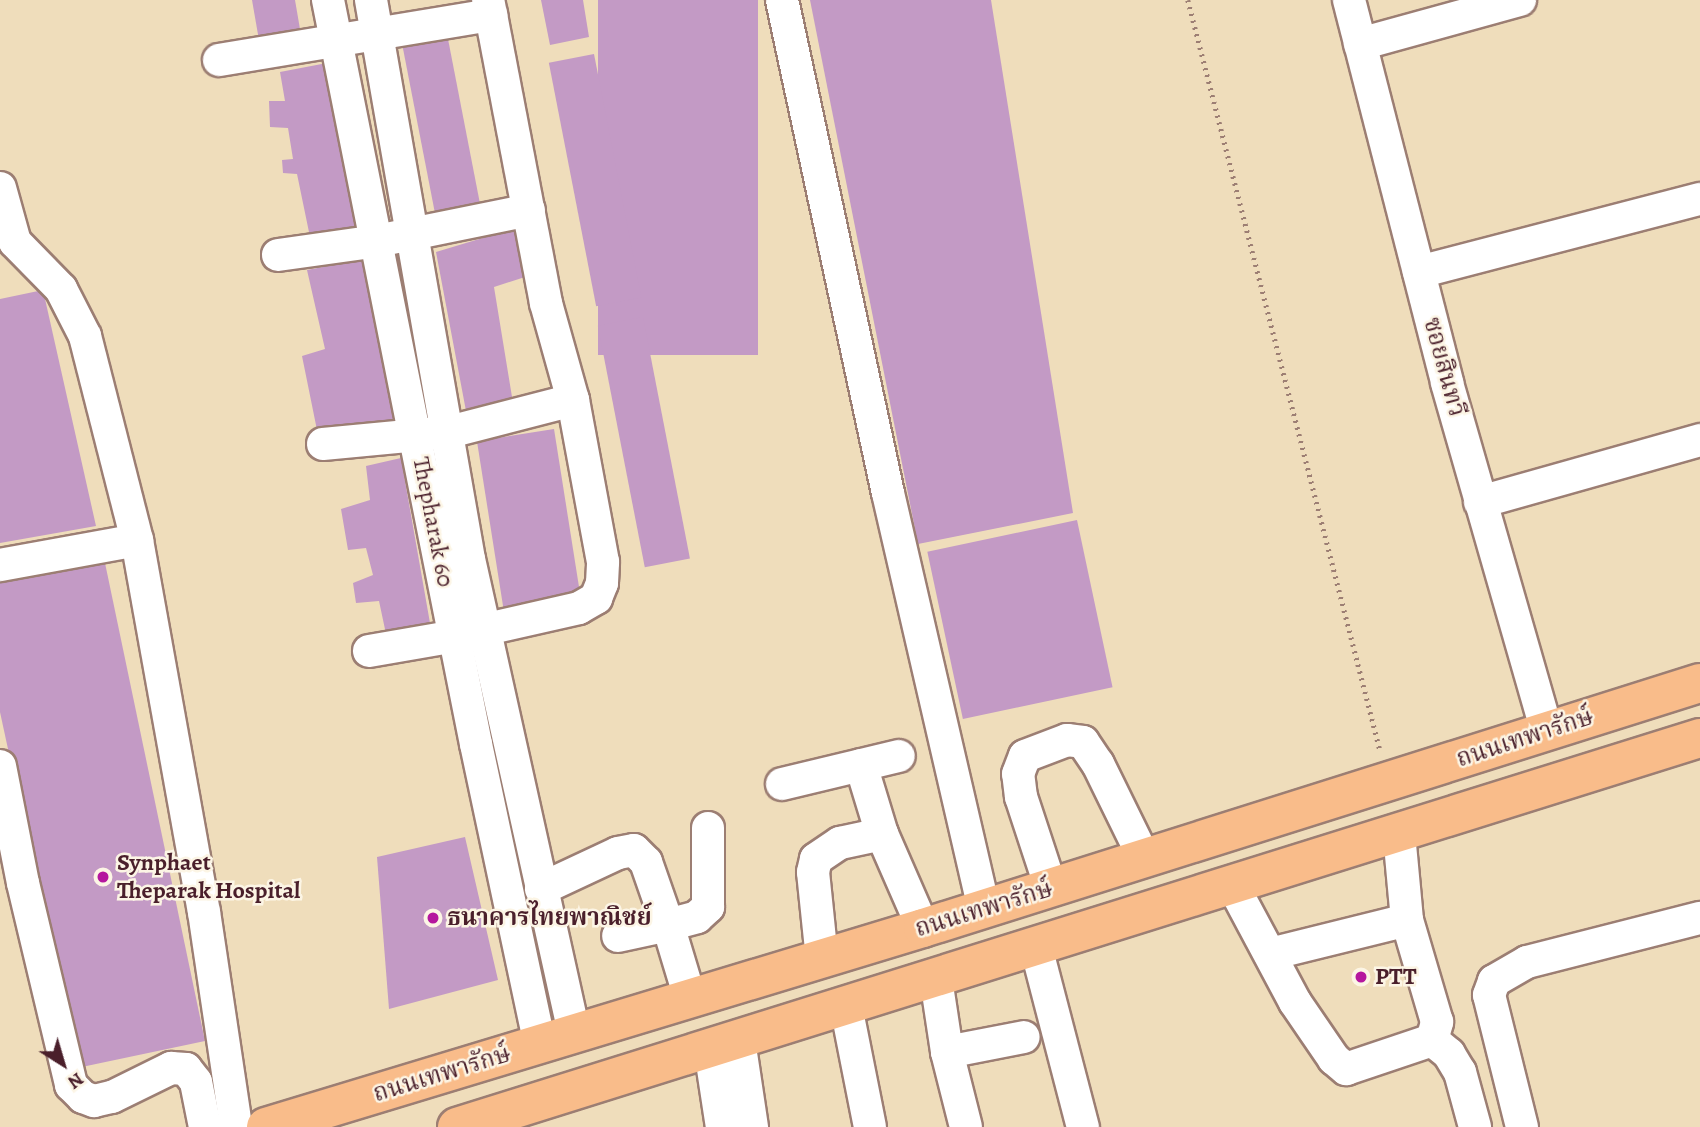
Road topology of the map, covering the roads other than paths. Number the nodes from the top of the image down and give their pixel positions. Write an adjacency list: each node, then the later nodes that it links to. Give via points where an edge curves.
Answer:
1 (328, 0): 8 (street, Thepharak 60)
2 (371, 0): 7 (street, Thepharak 60)
3 (782, 0): 45 (street)
4 (1349, 0): 9 (street, ซอยสินทวี)
5 (1521, 0): 9 (street)
6 (489, 8): 7 (street); 13 (street)
7 (377, 36): 8 (street); 14 (street, Thepharak 60)
8 (336, 42): 10 (street); 15 (street, Thepharak 60)
9 (1360, 44): 18 (street, ซอยสินทวี)
10 (219, 60)
11 (0, 188): 16 (street)
12 (1700, 199): 18 (street)
13 (529, 210): 14 (street); 19 (street)
14 (412, 233): 15 (street); 20 (street, Thepharak 60)
15 (377, 241): 17 (street); 21 (street, Thepharak 60)
16 (8, 243): 25 (street, via 61,289 85,336)
17 (278, 255)
18 (1419, 272): 24 (street, ซอยสินทวี)
19 (573, 400): 20 (street); 27 (street, via 603,562 596,598 579,608)
20 (449, 432): 21 (street); 27 (street, Thepharak 60, via 469,559)
21 (417, 437): 23 (street); 27 (street, Thepharak 60)
22 (1700, 440): 24 (street)
23 (323, 444)
24 (1480, 502): 30 (street, ซอยสินทวี)
25 (137, 540): 26 (street); 64 (street, via 204,912)
26 (0, 565)
27 (471, 632): 28 (street); 31 (street, Thepharak 60); 33 (street, Thepharak 60)
28 (369, 651)
29 (1700, 683): 30 (main road, ถนนเทพารักษ์)
30 (1547, 731): 41 (main road, ถนนเทพารักษ์)
31 (509, 738): 33 (street); 44 (street, Thepharak 60)
32 (1700, 738): 39 (main road, ถนนเทพารักษ์)
33 (476, 744): 58 (street, Thepharak 60)
34 (899, 756): 35 (street)
35 (862, 765): 37 (street); 40 (street)
36 (0, 766): 63 (street, via 71,1085 94,1101 171,1068 186,1069 196,1082)
37 (782, 784)
38 (708, 828): 48 (street, via 708,907 697,917)
39 (1399, 833): 42 (main road, ถนนเทพารักษ์); 47 (street)
40 (883, 834): 49 (street); 53 (street, via 840,843 816,859 813,872)
41 (1144, 858): 43 (main road, ถนนเทพารักษ์); 43 (street, via 1083,741 1067,740 1025,756 1018,774 1021,797)
42 (1233, 884): 51 (main road, ถนนเทพารักษ์); 52 (street)
43 (1051, 888): 45 (main road, ถนนเทพารักษ์)
44 (541, 889): 48 (street, via 634,850 646,862); 58 (street, Thepharak 60)
45 (984, 909): 49 (main road, ถนนเทพารักษ์)
46 (1700, 918): 73 (street, via 1527,962 1494,981 1489,995)
47 (1407, 920): 52 (street); 59 (street, via 1437,1022)
48 (668, 925): 50 (street); 55 (street)
49 (923, 928): 53 (main road, ถนนเทพารักษ์)
50 (618, 936)
51 (1036, 947): 54 (main road, ถนนเทพารักษ์); 71 (street)
52 (1270, 954): 59 (street, via 1296,1002 1334,1059 1346,1069)
53 (822, 959): 55 (main road, ถนนเทพารักษ์)
54 (936, 979): 56 (main road, ถนนเทพารักษ์); 61 (street)
55 (690, 998): 58 (main road, ถนนเทพารักษ์)
56 (846, 1006): 60 (main road, ถนนเทพารักษ์); 69 (street)
57 (1024, 1037): 61 (street)
58 (557, 1039): 65 (main road, ถนนเทพารักษ์)
59 (1432, 1040): 72 (street, via 1449,1054 1460,1072)
60 (724, 1045): 62 (main road, ถนนเทพารักษ์); 67 (street); 68 (street)
61 (947, 1052): 70 (street)
62 (526, 1117): 66 (main road, ถนนเทพารักษ์)
63 (205, 1127)
64 (236, 1127)
65 (266, 1127)
66 (457, 1127)
67 (722, 1127)
68 (752, 1127)
69 (870, 1127)
70 (965, 1127)
71 (1083, 1127)
72 (1475, 1127)
73 (1522, 1127)

